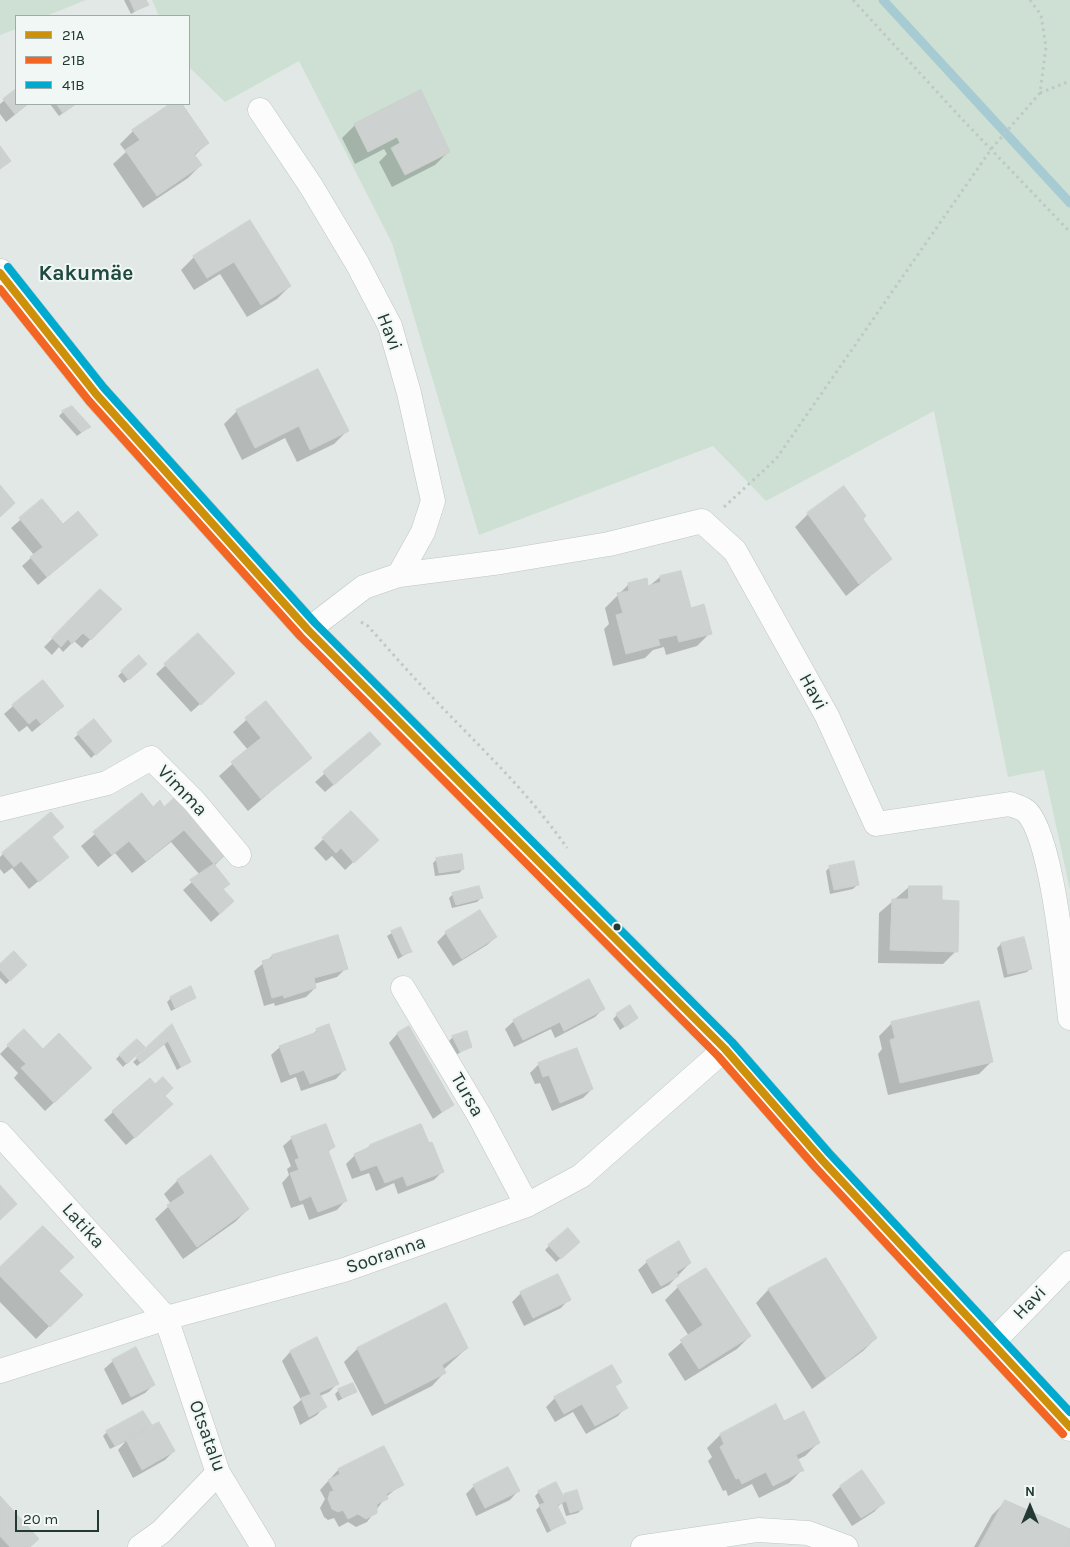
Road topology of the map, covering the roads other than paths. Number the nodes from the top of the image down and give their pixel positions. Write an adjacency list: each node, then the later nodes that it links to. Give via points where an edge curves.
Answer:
1 (260, 110): 3 (street, Havi, via 342,237 390,326 433,501 423,532)
2 (0, 273): 4 (street, via 96,394)
3 (399, 575): 4 (street, via 364,587); 8 (street, Havi, via 609,544 702,521 736,551 827,716 876,824 1010,804 1027,811 1042,840 1059,929)
4 (308, 630): 9 (street)
5 (0, 809): 6 (street, Vimma, via 107,783 151,758 194,801)
6 (240, 856)
7 (404, 988): 11 (street, Tursa, via 479,1115)
8 (1070, 1018)
9 (725, 1049): 11 (street, Sooranna, via 581,1176); 14 (street)
10 (0, 1134): 13 (street, Latika)
11 (527, 1205): 13 (street, Sooranna, via 344,1270)
12 (1070, 1263): 14 (street, Havi)
13 (166, 1318): 15 (street, Sooranna); 17 (street, Otsatalu)
14 (991, 1344): 16 (street)
15 (0, 1371)
16 (1070, 1427)
17 (218, 1473): 18 (street, via 161,1532); 19 (street, Otsatalu)
18 (140, 1547)
19 (263, 1547)
20 (643, 1547): 21 (street, via 758,1530 808,1533)
21 (846, 1547)

